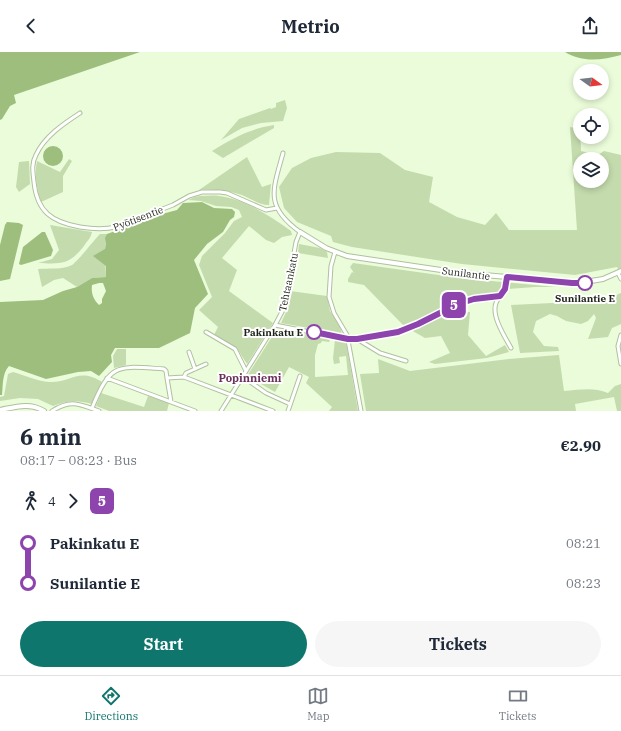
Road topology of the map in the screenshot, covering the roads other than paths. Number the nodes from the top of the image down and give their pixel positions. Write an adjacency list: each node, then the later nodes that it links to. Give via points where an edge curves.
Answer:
1 (80, 114): 3 (street, Pyötisentie, via 45,141 33,164 34,186 39,203 47,214 62,223 92,229 116,228 196,193 210,192 236,196 266,210)
2 (283, 153): 3 (street, via 273,188 273,199)
3 (277, 208): 4 (street, via 287,222)
4 (300, 232): 5 (street, Sunilantie); 10 (street, Tehtaankatu, via 284,308)
5 (335, 252): 7 (street, Sunilantie, via 351,257 461,273); 13 (street, via 331,266 329,297 334,313)
6 (620, 272): 7 (street, Sunilantie, via 595,281 579,283); 8 (street)
7 (507, 277): 9 (street, via 505,289)
8 (621, 279)
9 (500, 296): 14 (street, via 458,304 398,332); 15 (street, via 495,310 502,333)
10 (276, 325): 13 (street); 21 (street, Tehtaankatu)
11 (206, 332): 21 (street, via 235,349)
12 (621, 335): 19 (street, via 618,346)
13 (348, 339): 14 (street); 39 (street)
14 (357, 339): 17 (street, via 380,353)
15 (511, 348)
16 (188, 352): 20 (street)
17 (406, 361)
18 (206, 364): 20 (street)
19 (621, 364)
20 (194, 369): 23 (street)
21 (246, 371): 24 (street, Tehtaankatu)
22 (300, 376): 29 (street)
23 (184, 377): 26 (street); 27 (street)
24 (243, 377): 27 (street, Tehtaankatu); 29 (street, via 266,393)
25 (107, 378): 26 (street, via 119,369 129,367 164,369); 28 (street); 30 (street)
26 (168, 378): 28 (street)
27 (231, 394): 36 (street, Tehtaankatu); 37 (street)
28 (171, 402): 35 (street)
29 (290, 404): 38 (street)
30 (92, 408): 33 (street, via 66,404); 34 (street)
31 (0, 410): 32 (street, via 27,406)
32 (44, 411)
33 (52, 411)
34 (99, 411)
35 (195, 411)
36 (221, 411)
37 (273, 411)
38 (288, 411)
39 (361, 411)

